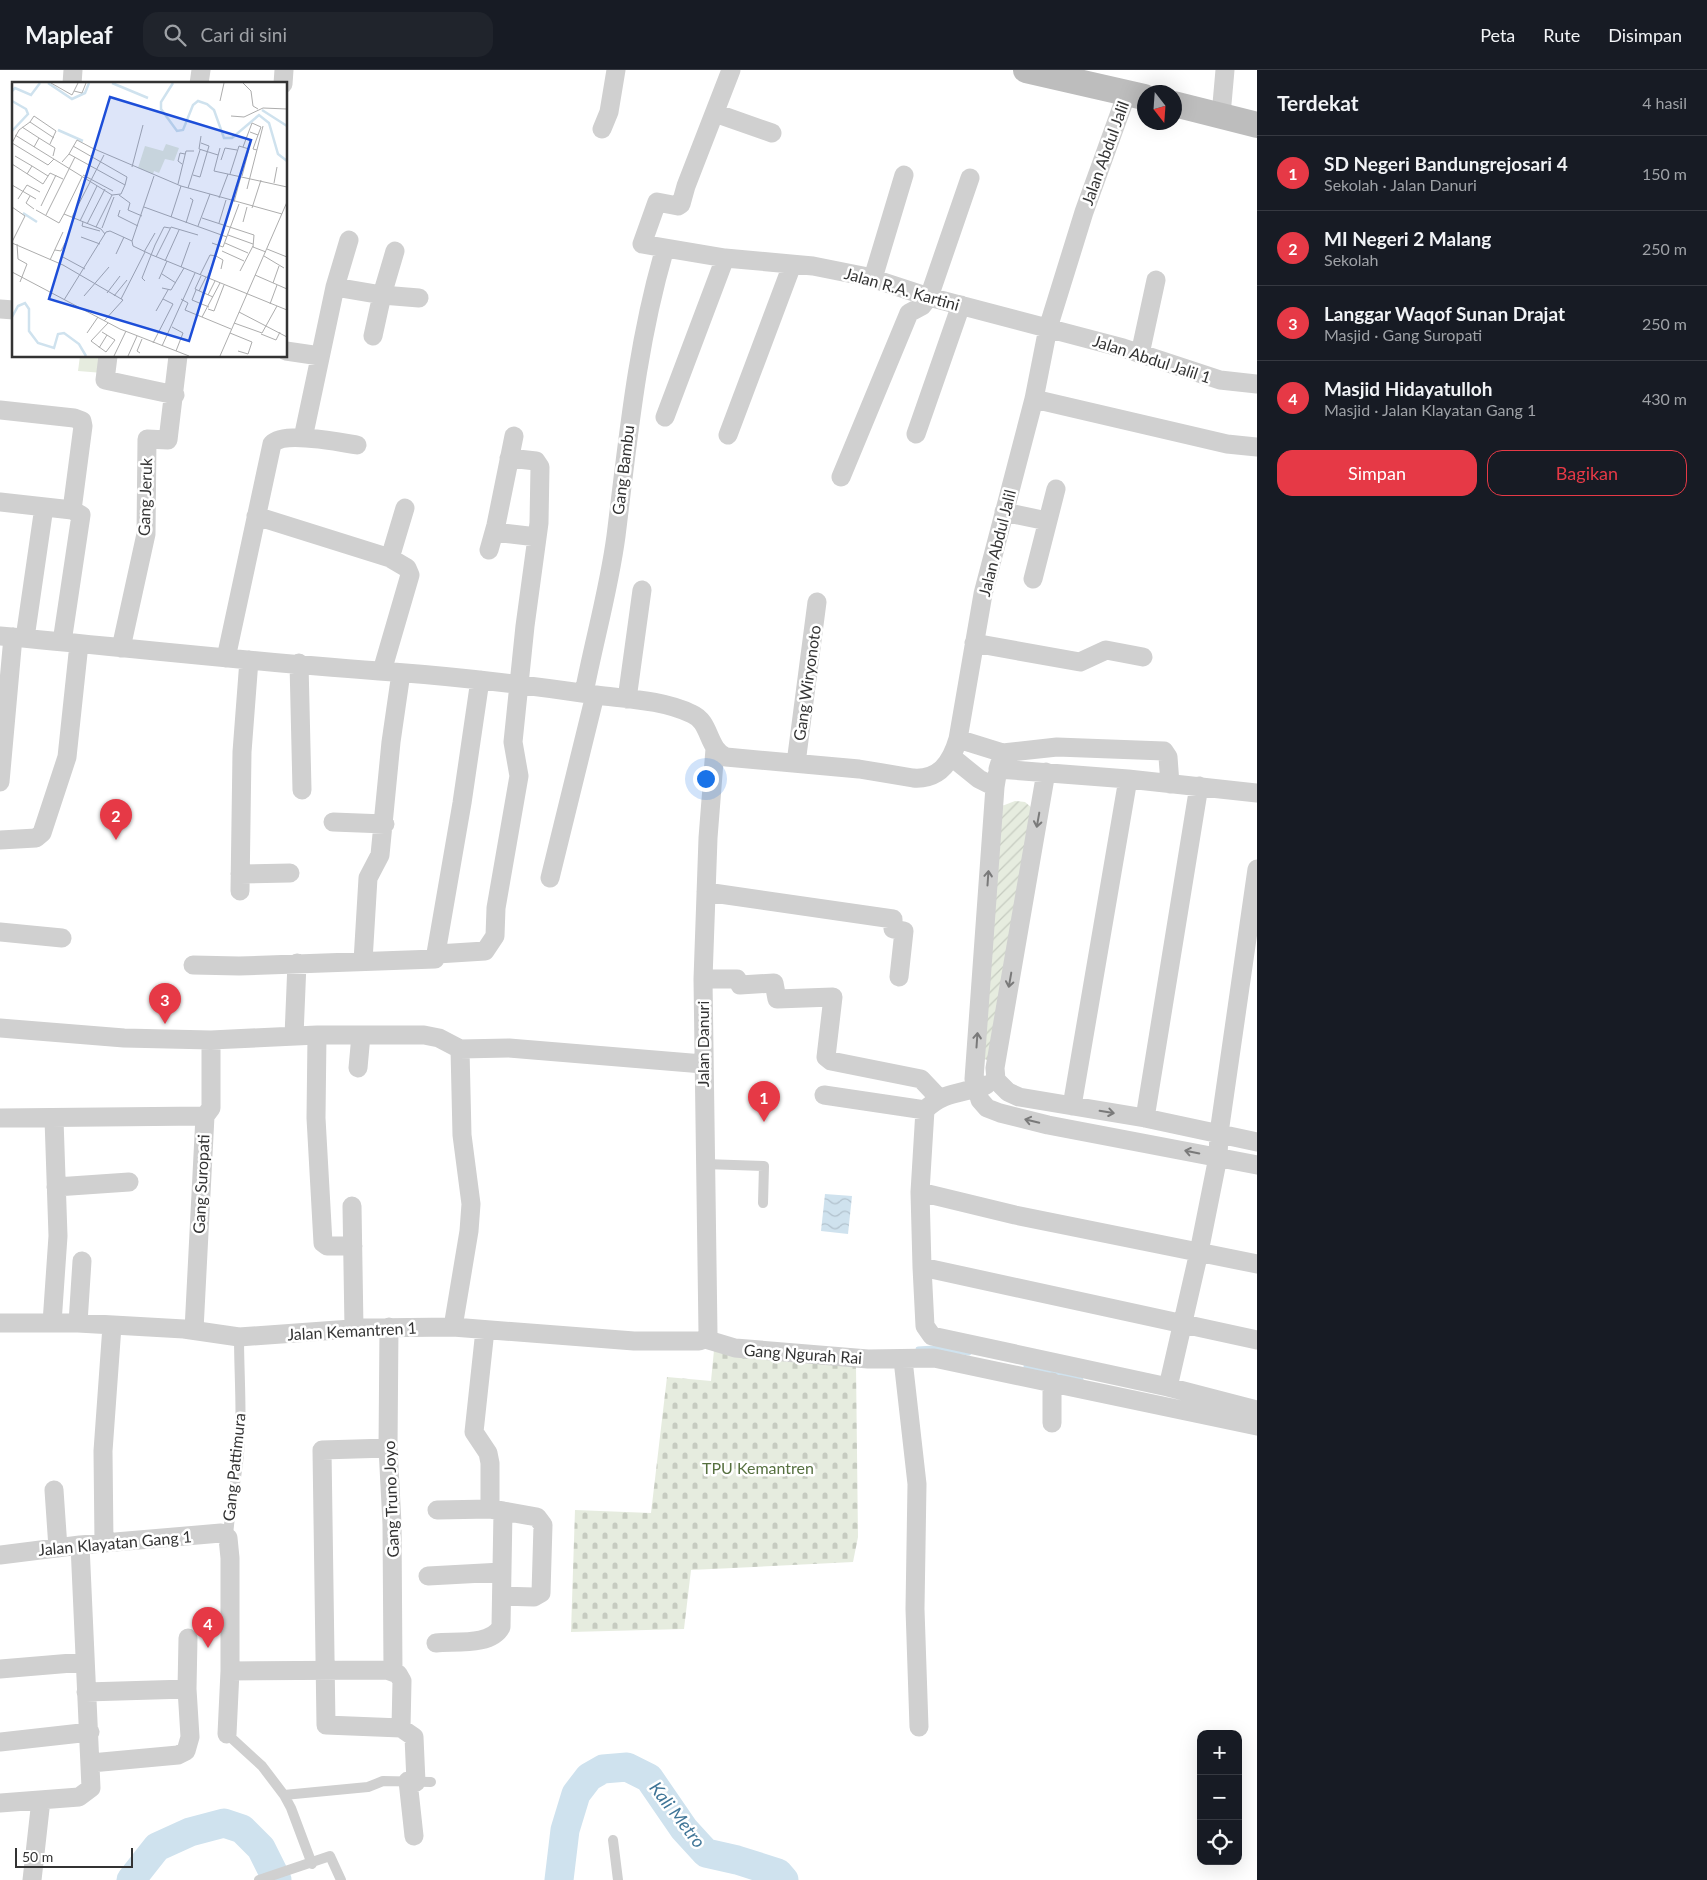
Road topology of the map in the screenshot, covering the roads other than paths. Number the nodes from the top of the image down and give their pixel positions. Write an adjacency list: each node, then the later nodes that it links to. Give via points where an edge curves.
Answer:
1 (616, 70): 10 (street, via 609,112)
2 (731, 70): 7 (street)
3 (1026, 70): 5 (street)
4 (1225, 70): 8 (street)
5 (1136, 95): 26 (street, Jalan Abdul Jalil, via 1084,212)
6 (1182, 106): 8 (street)
7 (715, 114): 11 (street); 15 (street, Jalan R.A. Kartini, via 680,206 657,202 642,244)
8 (1220, 116): 9 (street)
9 (1257, 126)
10 (602, 129)
11 (772, 133)
12 (904, 175): 19 (street)
13 (970, 178): 23 (street)
14 (349, 240): 21 (street)
15 (665, 248): 17 (street, Jalan R.A. Kartini); 73 (street, Gang Bambu, via 639,355 616,537)
16 (396, 251): 22 (street)
17 (725, 258): 18 (street, Jalan R.A. Kartini); 37 (street)
18 (792, 265): 19 (street, Jalan R.A. Kartini); 39 (street)
19 (873, 278): 23 (street, Jalan R.A. Kartini)
20 (1156, 280): 29 (street)
21 (334, 287): 22 (street); 30 (street)
22 (382, 295): 24 (street); 27 (street)
23 (930, 297): 25 (street, Jalan R.A. Kartini); 45 (street, via 909,313)
24 (418, 298)
25 (960, 305): 26 (street, Jalan R.A. Kartini); 38 (street)
26 (1048, 328): 29 (street, Jalan Abdul Jalil 1); 35 (street, Jalan Abdul Jalil)
27 (374, 336)
28 (288, 352): 30 (street)
29 (1140, 354): 33 (street, Jalan Abdul Jalil 1, via 1220,380)
30 (320, 356): 41 (street)
31 (108, 358): 34 (street, via 106,380)
32 (178, 358): 34 (street)
33 (1257, 384)
34 (175, 395): 64 (street, Gang Jeruk, via 168,440 147,439 146,534)
35 (1034, 399): 43 (street, via 1227,444); 51 (street, Jalan Abdul Jalil)
36 (0, 410): 50 (street, via 82,421)
37 (665, 417)
38 (916, 434)
39 (728, 435)
40 (514, 436): 44 (street)
41 (303, 438): 42 (street); 52 (street, via 278,439 272,444)
42 (357, 444)
43 (1257, 447)
44 (509, 458): 54 (street); 55 (street, via 536,461 540,467)
45 (841, 477)
46 (1056, 489): 53 (street)
47 (0, 502): 48 (street)
48 (44, 507): 50 (street); 61 (street)
49 (405, 508): 57 (street)
50 (72, 510): 62 (street, via 81,515 81,522)
51 (1004, 512): 53 (street); 63 (street, Jalan Abdul Jalil)
52 (256, 516): 57 (street); 66 (street)
53 (1047, 521): 58 (street)
54 (494, 532): 55 (street); 56 (street)
55 (537, 537): 72 (street, via 524,626)
56 (489, 550)
57 (390, 558): 69 (street, via 407,568 410,575)
58 (1033, 580)
59 (642, 590): 74 (street)
60 (817, 602): 78 (street, Gang Wiryonoto)
61 (13, 637): 62 (street); 82 (street)
62 (70, 643): 64 (street); 89 (street, via 68,756 42,833 36,838)
63 (974, 643): 65 (street, via 1080,662 1106,650); 75 (street, Jalan Abdul Jalil)
64 (121, 648): 66 (street)
65 (1143, 656)
66 (226, 658): 67 (street)
67 (249, 660): 68 (street); 91 (street, via 242,752 240,883)
68 (299, 663): 69 (street); 85 (street)
69 (382, 672): 70 (street)
70 (401, 673): 71 (street); 88 (street, via 391,742)
71 (480, 680): 72 (street); 96 (street)
72 (520, 683): 73 (street); 96 (street, via 513,742 519,776 496,908 495,936 485,951)
73 (589, 694): 74 (street); 92 (street, Gang Bambu)
74 (627, 699): 76 (street, via 694,714 705,726)
75 (958, 739): 77 (street, Jalan Abdul Jalil); 79 (street)
76 (715, 749): 78 (street, Jalan Abdul Jalil, via 726,757); 93 (street, Jalan Danuri)
77 (952, 758): 78 (street, Jalan Abdul Jalil, via 939,773 922,779); 79 (street, via 979,779)
78 (796, 763)
79 (999, 770): 80 (street); 83 (street, via 1057,747 1153,749 1164,751 1168,757); 111 (street, one-way to 79)
80 (1046, 772): 81 (street); 110 (street, one-way to 110, via 995,1068)
81 (1128, 780): 83 (street); 114 (street)
82 (0, 782)
83 (1170, 784): 84 (street)
84 (1199, 786): 86 (street); 117 (street)
85 (302, 790)
86 (1257, 793)
87 (333, 822): 88 (street)
88 (385, 824): 97 (street, via 380,855 368,878)
89 (0, 840)
90 (1257, 869): 119 (street)
91 (290, 873)
92 (550, 878)
93 (706, 892): 100 (street, via 893,919 893,929 904,931); 101 (street, Jalan Danuri)
94 (0, 932): 95 (street)
95 (62, 938)
96 (437, 954): 97 (street, via 432,961)
97 (363, 961): 98 (street)
98 (297, 963): 99 (street); 105 (street)
99 (193, 965)
100 (899, 977)
101 (702, 979): 108 (street, Jalan Danuri); 113 (street, via 737,979 740,985 774,983 776,999 833,998 826,1057 831,1061 921,1079)
102 (0, 1028): 106 (street, via 124,1038)
103 (318, 1035): 104 (street); 105 (street); 129 (street, via 316,1118 322,1243 327,1246)
104 (361, 1035): 107 (street, via 424,1035 439,1038); 109 (street)
105 (294, 1036): 106 (street)
106 (211, 1040): 115 (street, Gang Suropati, via 211,1108)
107 (460, 1049): 108 (street, via 509,1048); 140 (street, via 462,1135 471,1204 470,1231)
108 (703, 1064): 122 (street, Jalan Danuri)
109 (358, 1068)
110 (996, 1080): 111 (street); 114 (street, via 1008,1092 1019,1097)
111 (975, 1089): 113 (street); 121 (street, one-way to 111, via 1048,1125 1000,1112 987,1108)
112 (824, 1095): 113 (street)
113 (932, 1104): 126 (street)
114 (1072, 1106): 117 (street, one-way to 117)
115 (205, 1116): 118 (street); 142 (street, Gang Suropati)
116 (0, 1118): 118 (street)
117 (1145, 1118): 119 (street)
118 (54, 1119): 125 (street)
119 (1219, 1133): 120 (street); 121 (street)
120 (1257, 1142)
121 (1218, 1157): 123 (street); 130 (street)
122 (704, 1164): 127 (lane, via 764,1166); 145 (street, Jalan Danuri, via 708,1333)
123 (1257, 1165)
124 (129, 1182): 125 (street)
125 (56, 1187): 135 (street, via 58,1236)
126 (920, 1192): 130 (street); 133 (street)
127 (762, 1203)
128 (352, 1206): 129 (street)
129 (353, 1246): 141 (street)
130 (1199, 1252): 132 (street); 137 (street)
131 (82, 1261): 136 (street)
132 (1257, 1264)
133 (922, 1266): 137 (street); 149 (street, via 924,1320 932,1336)
134 (0, 1322): 135 (street, Jalan Kemantren 1)
135 (52, 1323): 136 (street, Jalan Kemantren 1)
136 (78, 1323): 138 (street, Jalan Kemantren 1)
137 (1182, 1323): 146 (street); 149 (street)
138 (112, 1326): 142 (street, Jalan Kemantren 1); 158 (street, via 103,1451)
139 (389, 1327): 140 (street, Jalan Kemantren 1); 141 (street, Jalan Kemantren 1); 153 (street, Gang Truno Joyo)
140 (454, 1327): 143 (street, Jalan Kemantren 1)
141 (354, 1328): 144 (street, Jalan Kemantren 1)
142 (194, 1330): 144 (street, Jalan Kemantren 1)
143 (485, 1330): 145 (street, Jalan Kemantren 1, via 634,1341); 156 (street, via 474,1432 488,1453)
144 (238, 1336): 157 (lane, Gang Pattimura, via 240,1430)
145 (705, 1339): 147 (street, Gang Ngurah Rai, via 735,1348)
146 (1257, 1340)
147 (903, 1360): 148 (street, Gang Ngurah Rai, via 934,1358); 174 (street, via 917,1484 915,1610)
148 (1052, 1382): 151 (street); 152 (street, Gang Ngurah Rai)
149 (1168, 1387): 150 (street)
150 (1257, 1410)
151 (1052, 1423)
152 (1257, 1426)
153 (388, 1448): 170 (street, via 322,1450); 171 (street, Gang Truno Joyo)
154 (54, 1490): 160 (street)
155 (437, 1510): 156 (street)
156 (497, 1510): 162 (street); 164 (street, via 541,1520 542,1593 534,1597)
157 (228, 1538): 158 (street, Jalan Klayatan Gang 1, via 221,1533); 169 (street)
158 (104, 1543): 159 (street, Jalan Klayatan Gang 1)
159 (80, 1544): 160 (street, Jalan Klayatan Gang 1); 167 (street)
160 (58, 1548): 161 (street, Jalan Klayatan Gang 1)
161 (0, 1555)
162 (502, 1572): 163 (street); 164 (street)
163 (428, 1576)
164 (502, 1596): 166 (street, via 502,1627 498,1633 488,1639)
165 (188, 1638): 172 (street)
166 (436, 1643)
167 (84, 1662): 168 (street); 173 (street)
168 (0, 1669)
169 (230, 1671): 170 (street); 177 (street)
170 (326, 1671): 171 (street); 175 (street, via 328,1727)
171 (393, 1671): 175 (street, via 402,1681)
172 (188, 1689): 173 (street); 179 (street, via 190,1737 186,1751 178,1755)
173 (86, 1692): 176 (street)
174 (919, 1726)
175 (401, 1728): 180 (street, via 414,1737)
176 (90, 1732): 178 (street); 179 (street)
177 (227, 1734): 181 (lane, via 262,1766)
178 (0, 1742)
179 (91, 1763): 182 (street, via 91,1788 84,1795)
180 (418, 1782): 181 (lane, via 383,1781 368,1787); 184 (street)
181 (284, 1795): 186 (lane)
182 (41, 1800): 183 (street); 187 (street)
183 (0, 1803)
184 (414, 1836)
185 (613, 1840): 190 (lane)
186 (312, 1864): 188 (lane); 189 (lane, via 330,1856)
187 (32, 1880)
188 (259, 1880)
189 (341, 1880)
190 (618, 1880)

